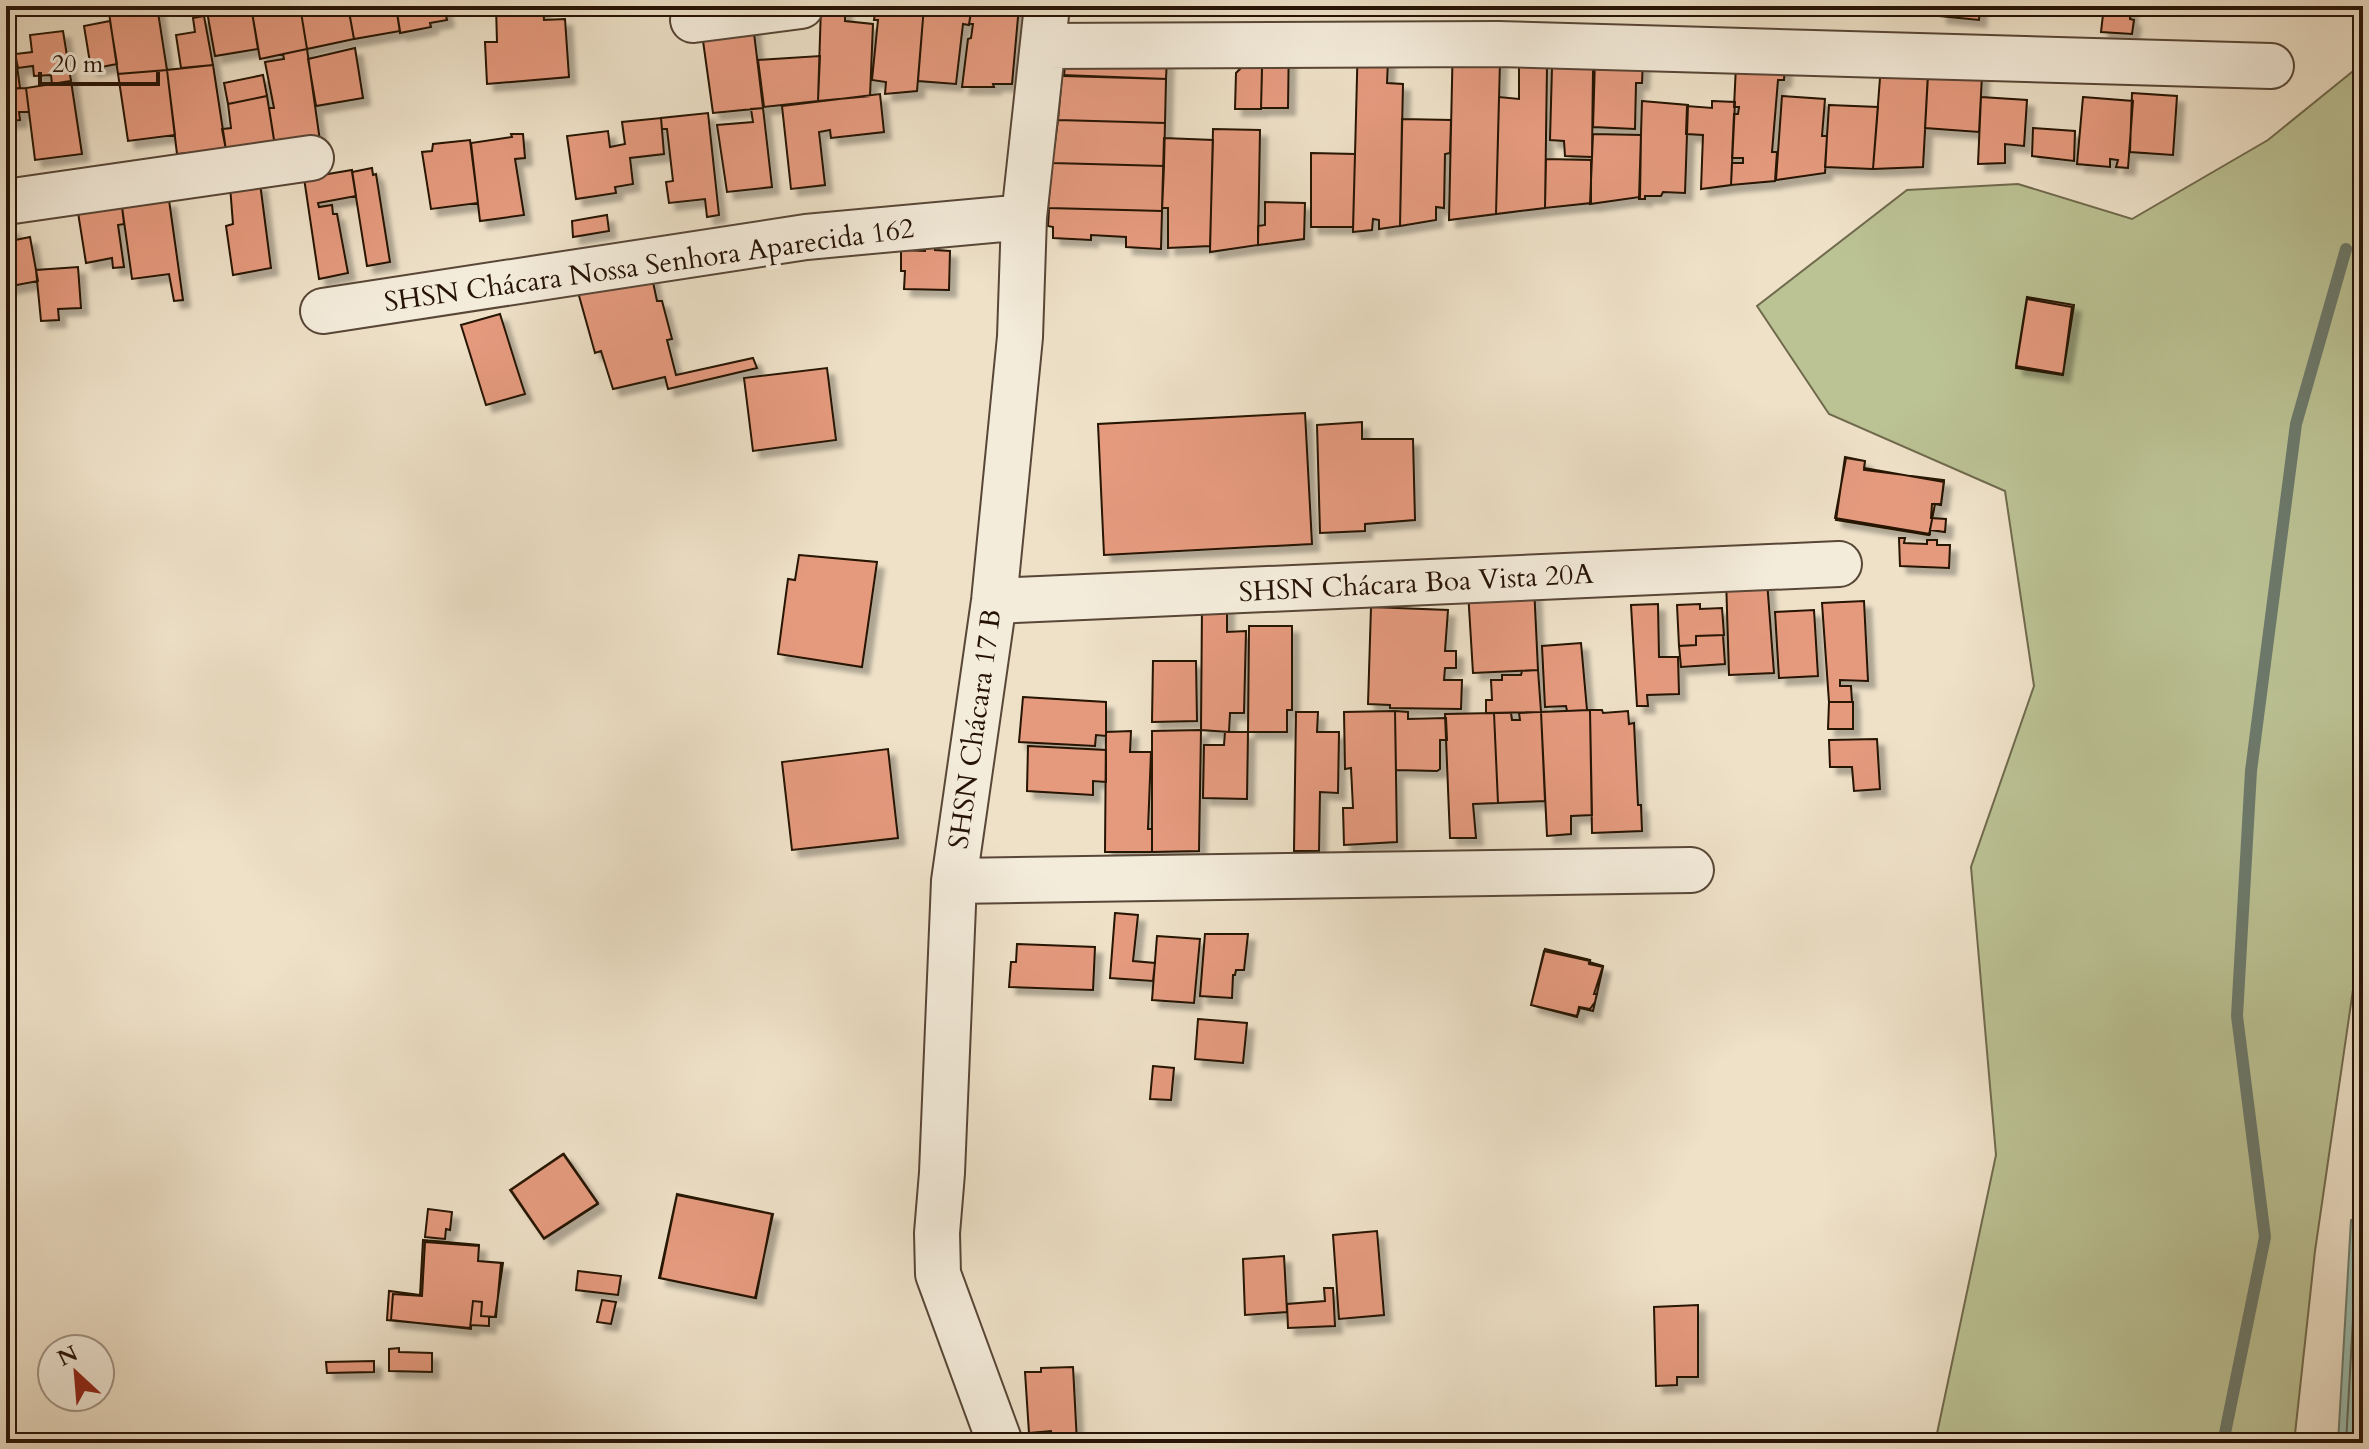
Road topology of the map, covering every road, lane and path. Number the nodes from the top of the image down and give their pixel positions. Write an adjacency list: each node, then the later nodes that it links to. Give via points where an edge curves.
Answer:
1 (801, 6): 2 (street)
2 (693, 20)
3 (1045, 26): 4 (street); 7 (street, SHSN Chácara 17 B)
4 (2271, 66)
5 (311, 158): 6 (street)
6 (6, 202)
7 (1024, 217): 8 (street, SHSN Chácara Nossa Senhora Aparecida 162, via 806,237); 10 (street, SHSN Chácara 17 B, via 1020,337)
8 (323, 311)
9 (1839, 564): 10 (street, SHSN Chácara Boa Vista 20A)
10 (994, 601): 12 (street, SHSN Chácara 17 B)
11 (1691, 870): 12 (street)
12 (954, 881): 13 (street, SHSN Chácara 17 B, via 938,1274)
13 (1000, 1443)

